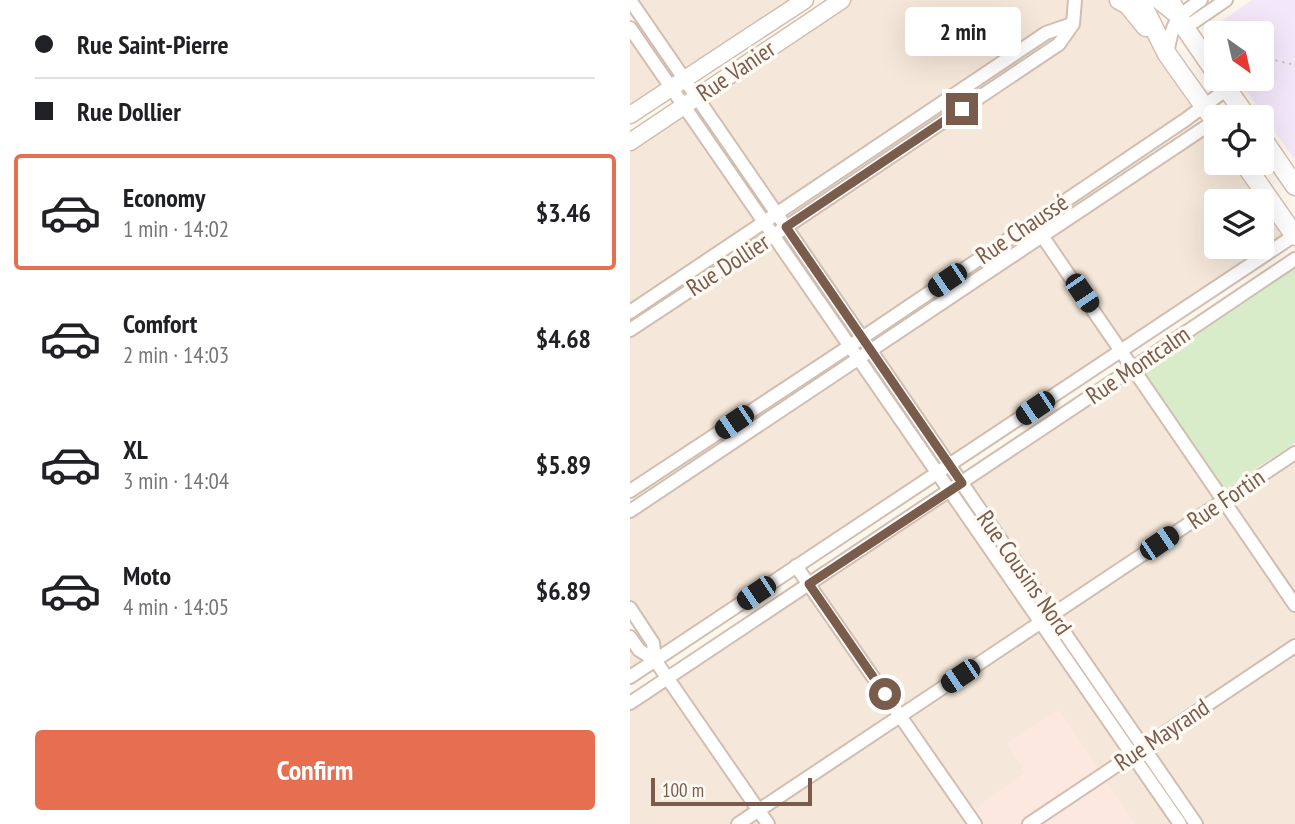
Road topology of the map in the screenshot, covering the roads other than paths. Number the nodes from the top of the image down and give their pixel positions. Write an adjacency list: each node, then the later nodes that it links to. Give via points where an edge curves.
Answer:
1 (630, 0): 15 (street)
2 (805, 0): 15 (street, Rue Vanier)
3 (842, 0): 17 (street, Rue Vanier)
4 (1074, 0): 11 (street)
5 (1119, 0): 13 (main road)
6 (1140, 0): 13 (main road)
7 (1158, 0): 10 (street)
8 (1201, 0): 10 (street)
9 (1226, 0): 10 (street)
10 (1178, 15): 13 (street); 14 (main road)
11 (1073, 24): 16 (street, Rue Dollier, via 1046,33); 19 (street, Rue Dollier, via 1059,44)
12 (630, 28): 15 (street)
13 (1167, 54): 18 (main road)
14 (1204, 55)
15 (678, 84): 17 (street, Rue Cousins Nord); 20 (street, Rue Vanier)
16 (953, 96): 19 (street); 27 (street, Rue Dollier)
17 (690, 102): 23 (street, Rue Vanier); 27 (street, Rue Cousins Nord); 28 (street, Rue Cousins Nord)
18 (1205, 105)
19 (962, 109): 30 (street, Rue Dollier)
20 (630, 115)
21 (1204, 123): 29 (street, Rue Chaussé)
22 (1204, 124): 31 (street, Rue Chaussé)
23 (630, 142)
24 (1274, 155): 26 (main road)
25 (1252, 175): 33 (main road)
26 (1295, 186)
27 (777, 214): 28 (street, Rue Dollier); 30 (street, Rue Cousins Nord)
28 (764, 222): 32 (street, Rue Cousins Nord); 35 (street, Rue Dollier)
29 (1033, 222): 31 (street); 37 (street, Rue Chaussé)
30 (786, 227): 32 (street, Rue Dollier); 37 (street, Rue Cousins Nord)
31 (1042, 235): 39 (street, Rue Chaussé); 40 (street)
32 (773, 236): 36 (street, Rue Dollier); 38 (street, Rue Cousins Nord)
33 (1295, 236): 40 (street, Rue Montcalm)
34 (1295, 259): 42 (street, Rue Montcalm)
35 (630, 312)
36 (631, 327)
37 (862, 338): 38 (street, Rue Chaussé); 39 (street, Rue Cousins Nord)
38 (849, 346): 41 (street, Rue Cousins Nord); 43 (street, Rue Chaussé)
39 (870, 350): 41 (street, Rue Chaussé); 46 (street, Rue Cousins Nord)
40 (1121, 351): 42 (street); 46 (street, Rue Montcalm)
41 (858, 359): 44 (street, Rue Chaussé); 47 (street, Rue Cousins Nord)
42 (1133, 368): 48 (street, Rue Montcalm); 51 (street)
43 (711, 437): 44 (street); 49 (street, Rue Chaussé)
44 (720, 452): 52 (street, Rue Chaussé)
45 (1295, 453): 51 (street, Rue Fortin)
46 (950, 465): 47 (street, Rue Montcalm); 48 (street, Rue Cousins Nord)
47 (937, 473): 50 (street, Rue Cousins Nord); 53 (street, Rue Montcalm)
48 (962, 483): 50 (street, Rue Montcalm); 57 (street, Rue Cousins Nord)
49 (630, 491)
50 (949, 491): 54 (street, Rue Montcalm); 58 (street, Rue Cousins Nord)
51 (1224, 501): 55 (street); 57 (street, Rue Fortin)
52 (630, 511)
53 (796, 566): 54 (street); 61 (street, Rue Montcalm)
54 (809, 584): 63 (street, Rue Montcalm); 65 (street)
55 (1295, 605)
56 (630, 608): 61 (street, via 653,643)
57 (1052, 615): 58 (street, Rue Fortin); 66 (street, Rue Cousins Nord)
58 (1040, 622): 65 (street, Rue Fortin); 67 (street, Rue Cousins Nord)
59 (630, 637): 61 (street)
60 (1295, 646): 66 (street, Rue Mayrand)
61 (655, 660): 62 (street, Rue Montcalm); 63 (street)
62 (630, 677)
63 (667, 678): 64 (street, Rue Montcalm); 68 (street)
64 (630, 703)
65 (900, 716): 68 (street, Rue Fortin); 71 (street)
66 (1144, 747): 67 (street, Rue Mayrand); 74 (street, Rue Cousins Nord)
67 (1132, 755): 72 (street, Rue Mayrand); 73 (street, Rue Cousins Nord)
68 (758, 810): 69 (street, Rue Fortin); 70 (street)
69 (738, 824)
70 (768, 824)
71 (975, 824)
72 (1029, 824)
73 (1180, 824)
74 (1196, 824)

